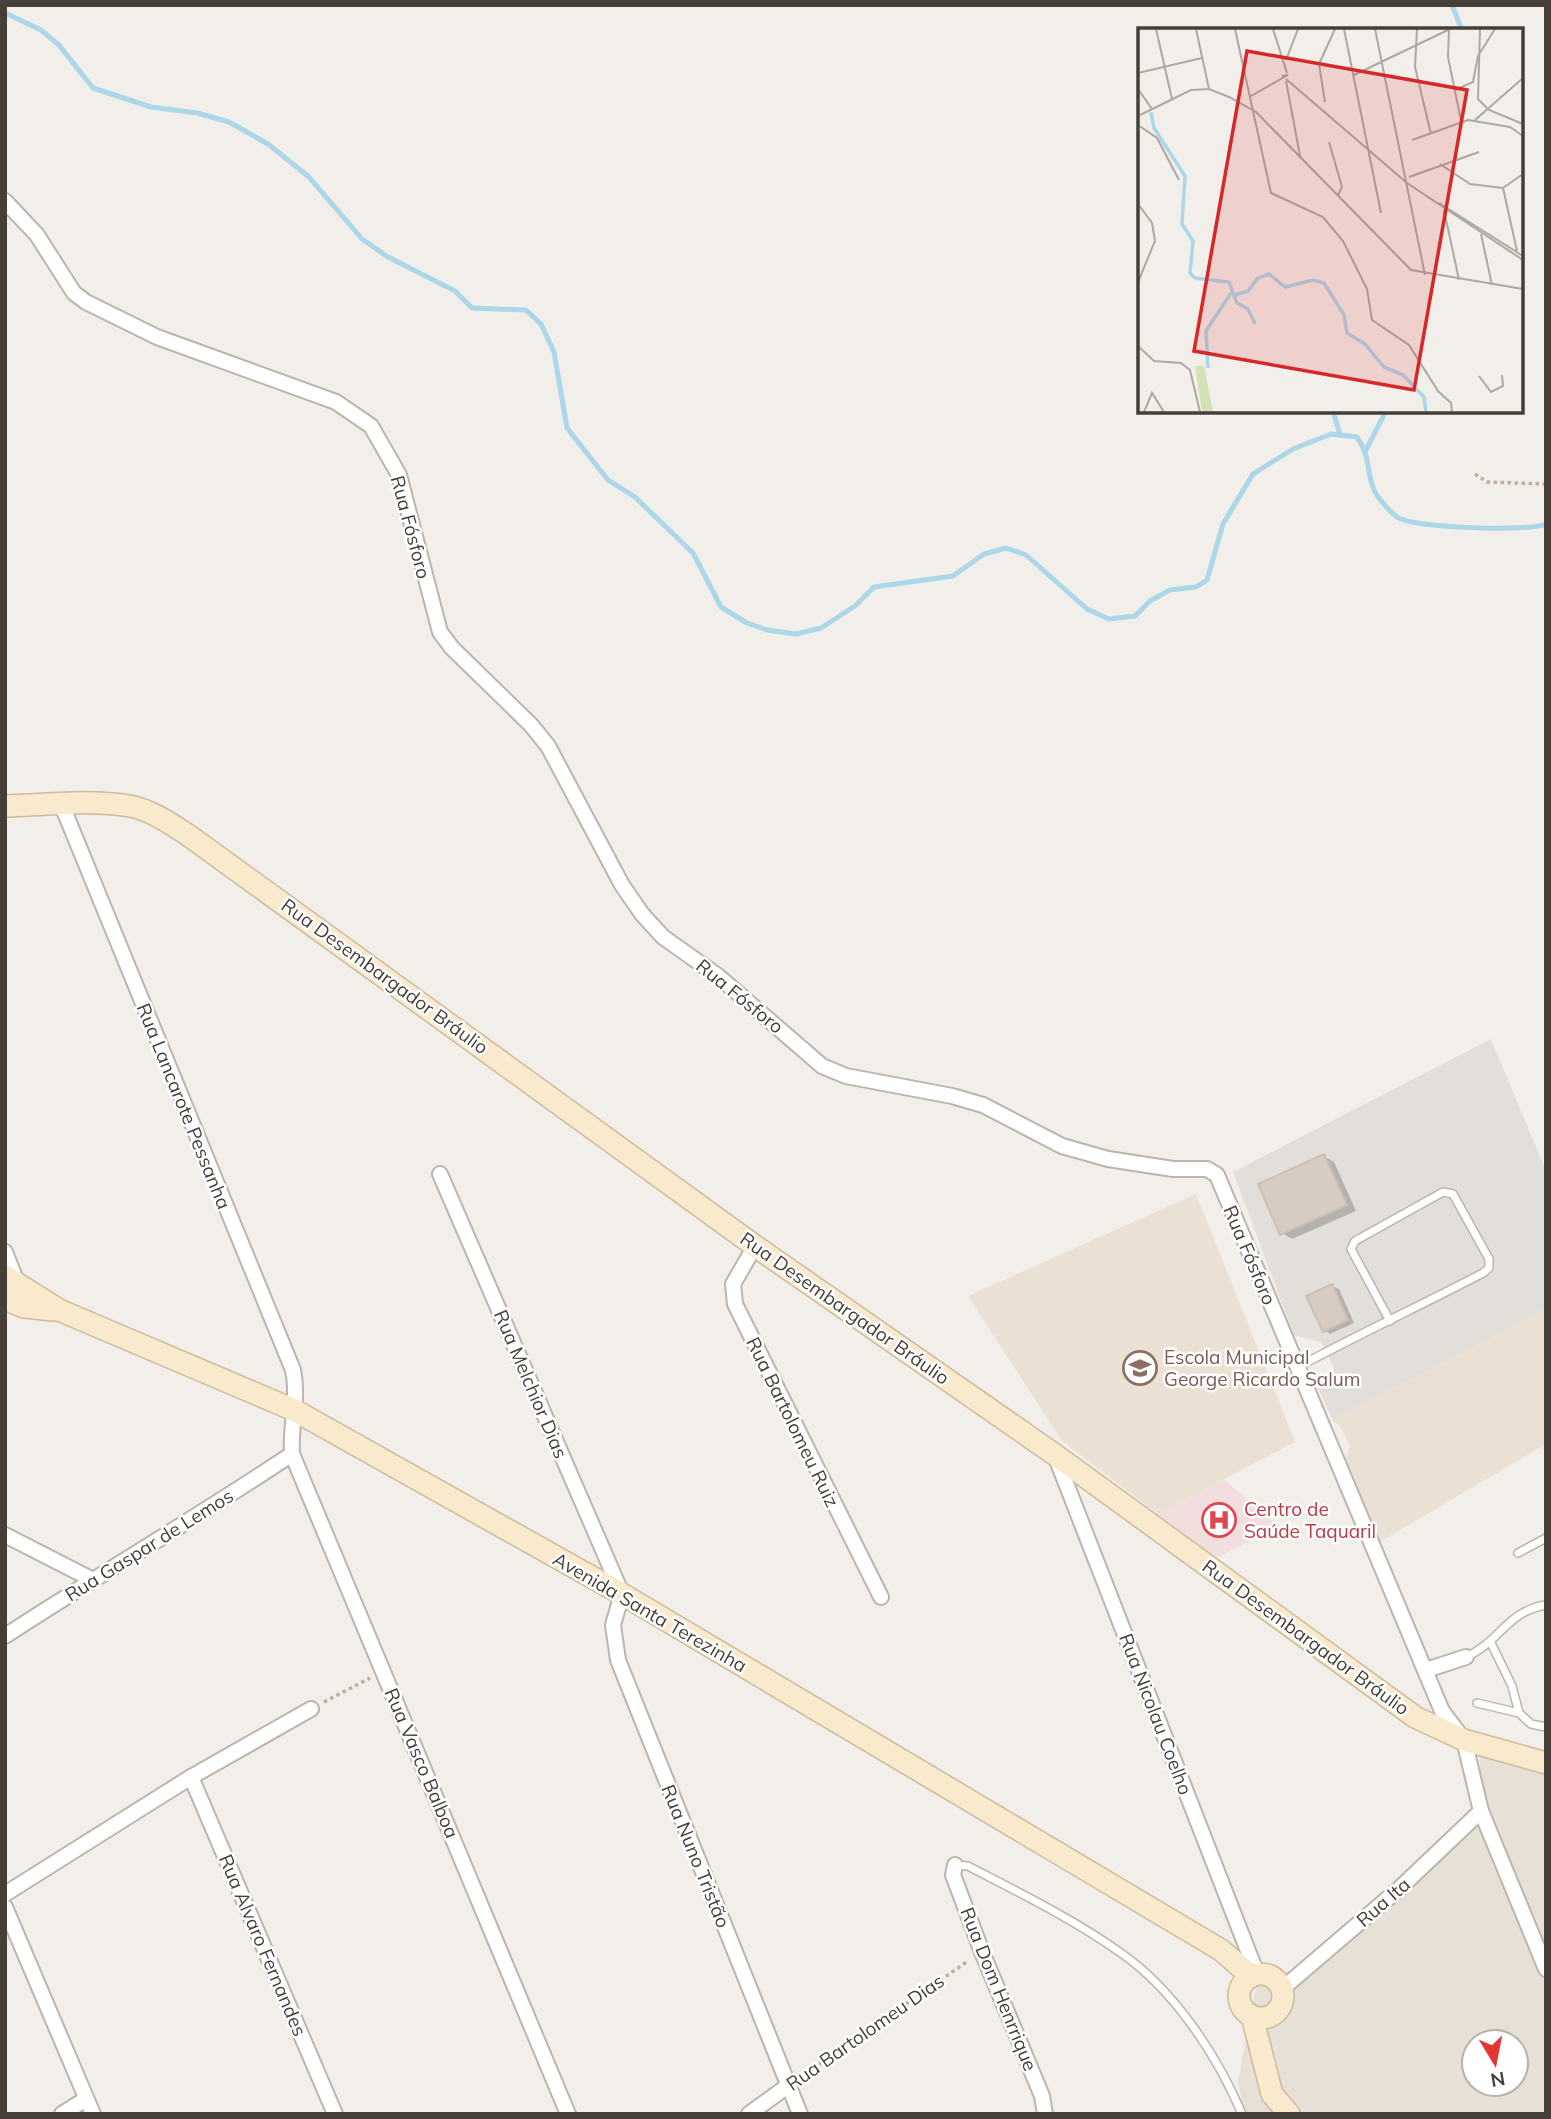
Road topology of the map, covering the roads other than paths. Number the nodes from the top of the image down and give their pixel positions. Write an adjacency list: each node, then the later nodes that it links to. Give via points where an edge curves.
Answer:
1 (5, 201): 9 (street, Rua Fósforo, via 37,235 74,293 86,302 157,337 336,402 371,426 399,475 440,632 548,746 622,885 663,937 718,976 832,1072 983,1105 1053,1142 1108,1159 1212,1171)
2 (61, 803): 3 (street, Rua Desembargador Bráulio); 5 (street, Rua Desembargador Bráulio, via 131,806 188,835); 10 (street, Rua Lancarote Pessanha, via 293,1370)
3 (5, 806)
4 (440, 1174): 17 (street, Rua Melchior Dias)
5 (755, 1246): 12 (street, Rua Desembargador Bráulio); 18 (street, Rua Bartolomeu Ruiz, via 733,1284 735,1304)
6 (5, 1252): 7 (street)
7 (13, 1291): 10 (street, Avenida Santa Terezinha)
8 (1390, 1321): 8 (lane, via 1489,1268 1489,1259 1453,1194 1443,1192 1355,1241 1351,1249); 9 (lane)
9 (1297, 1368): 23 (street, Rua Fósforo)
10 (294, 1410): 11 (street, Rua Vasco Balboa); 17 (street, Avenida Santa Terezinha)
11 (292, 1454): 16 (street, Rua Gaspar de Lemos); 45 (street, Rua Vasco Balboa)
12 (1054, 1454): 28 (street, Rua Desembargador Bráulio, via 1397,1705); 36 (street, Rua Nicolau Coelho)
13 (5, 1535): 16 (street)
14 (1546, 1538): 15 (lane)
15 (1518, 1553)
16 (92, 1579): 20 (street, Rua Gaspar de Lemos)
17 (622, 1594): 36 (street, Avenida Santa Terezinha, via 1222,1950); 39 (street, Rua Nuno Tristão, via 614,1625 618,1660)
18 (881, 1597)
19 (1546, 1605): 21 (lane, via 1516,1614)
20 (5, 1636)
21 (1491, 1643): 22 (lane); 26 (lane)
22 (1466, 1657): 23 (street)
23 (1426, 1670): 28 (street, Rua Fósforo, via 1441,1711)
24 (1478, 1703): 26 (lane)
25 (311, 1709): 30 (street)
26 (1520, 1713): 27 (lane, via 1531,1724)
27 (1546, 1727)
28 (1464, 1740): 29 (street, Rua Desembargador Bráulio); 31 (street)
29 (1546, 1763)
30 (191, 1777): 33 (street); 44 (street, Rua Alvaro Fernandes)
31 (1481, 1811): 35 (street); 37 (street, Rua Ita)
32 (955, 1865): 48 (street, Rua Dom Henrrique, via 954,1875 1042,2095); 49 (lane, via 968,1866 1123,1954 1166,1993 1202,2041)
33 (5, 1894)
34 (5, 1907): 40 (street)
35 (1546, 1969)
36 (1249, 1979): 37 (street, via 1272,1977); 38 (street, via 1240,2004)
37 (1282, 1989): 38 (street, via 1281,2006)
38 (1260, 2016): 41 (street)
39 (789, 2085): 46 (street, Rua Bartolomeu Dias); 47 (street, Rua Nuno Tristão)
40 (86, 2099): 42 (street); 43 (street)
41 (1281, 2109)
42 (62, 2114)
43 (93, 2114)
44 (335, 2114)
45 (568, 2114)
46 (749, 2114)
47 (800, 2114)
48 (1045, 2114)
49 (1242, 2114)

